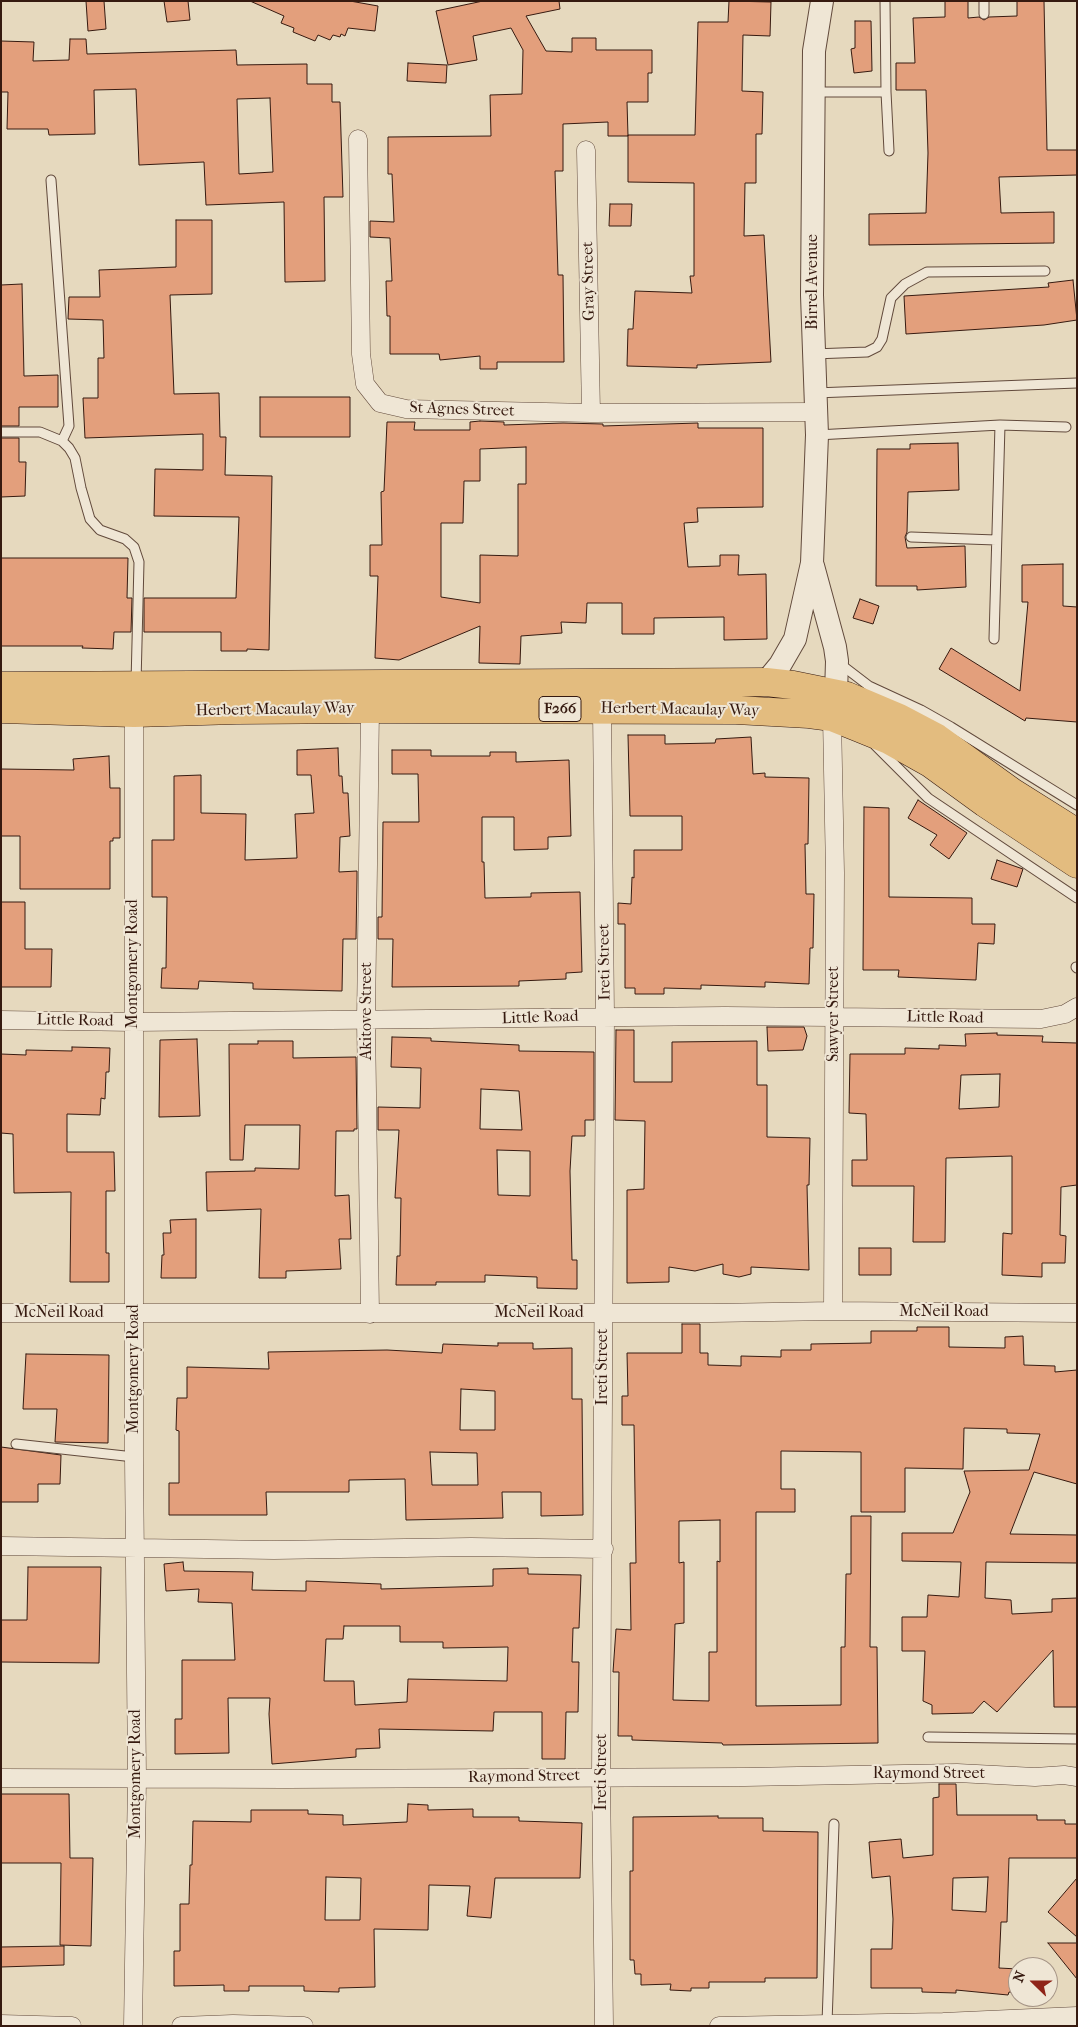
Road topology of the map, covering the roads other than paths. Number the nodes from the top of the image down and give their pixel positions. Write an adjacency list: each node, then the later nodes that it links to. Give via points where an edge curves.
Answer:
1 (822, 1): 5 (street, Birrel Avenue, via 814,51)
2 (885, 1): 6 (lane)
3 (984, 1): 4 (lane)
4 (984, 14)
5 (814, 92): 6 (lane); 12 (street, Birrel Avenue)
6 (886, 92): 9 (lane)
7 (358, 139): 15 (street, St Agnes Street, via 361,354 365,384 380,403 406,409)
8 (586, 150): 15 (street, Gray Street)
9 (889, 151)
10 (51, 180): 20 (lane, via 69,426)
11 (1045, 271): 12 (lane, via 928,272 905,284 891,298 882,339 877,347 867,352)
12 (813, 354): 14 (street, Birrel Avenue)
13 (1077, 384): 14 (lane)
14 (814, 402): 15 (street, St Agnes Street); 19 (street, Birrel Avenue)
15 (591, 413)
16 (1000, 426): 17 (lane); 19 (lane); 22 (lane)
17 (1066, 427)
18 (1, 432): 20 (lane, via 40,432)
19 (817, 435): 23 (street, Birrel Avenue)
20 (62, 441): 27 (lane, via 75,458 90,520 100,530 126,539 134,547 139,562)
21 (911, 537): 22 (lane)
22 (996, 540): 24 (lane)
23 (812, 563): 25 (street); 26 (street, via 795,639)
24 (994, 639)
25 (837, 661): 29 (street); 29 (lane)
26 (766, 682): 27 (highway, Herbert Macaulay Way / F266); 29 (highway, Herbert Macaulay Way / F266)
27 (136, 685): 28 (highway, Herbert Macaulay Way / F266)
28 (1, 686)
29 (846, 698): 31 (highway, Herbert Macaulay Way / F266, via 809,714); 34 (highway, Herbert Macaulay Way / F266); 35 (lane, via 921,710); 36 (highway, Herbert Macaulay Way / F266, via 898,718 937,738); 41 (street, Sawyer Street)
30 (370, 709): 31 (highway, Herbert Macaulay Way / F266); 33 (highway, Herbert Macaulay Way / F266); 43 (street, Akitove Street)
31 (602, 709): 40 (street, Ireti Street)
32 (1, 710): 33 (highway, Herbert Macaulay Way / F266)
33 (134, 713): 44 (street, Montgomery Road)
34 (857, 727): 37 (highway, Herbert Macaulay Way / F266, via 930,763); 38 (lane, via 928,798)
35 (1077, 805)
36 (1077, 834)
37 (1077, 864)
38 (1077, 898)
39 (1077, 1007): 41 (street, Little Road, via 1065,1014 1041,1019)
40 (605, 1016): 41 (street, Little Road); 43 (street, Little Road); 48 (street, Ireti Street)
41 (834, 1017): 45 (street, Sawyer Street)
42 (1, 1020): 44 (street, Little Road)
43 (366, 1020): 44 (street, Little Road); 50 (street, Akitove Street)
44 (133, 1022): 47 (street, Montgomery Road)
45 (833, 1311): 48 (street, McNeil Road); 49 (street, McNeil Road)
46 (1, 1313): 47 (street, McNeil Road)
47 (134, 1313): 50 (street, McNeil Road); 52 (street, Montgomery Road)
48 (604, 1313): 50 (street, McNeil Road); 55 (street, Ireti Street)
49 (1077, 1313)
50 (370, 1314)
51 (16, 1444): 52 (lane)
52 (134, 1457): 54 (street, Montgomery Road)
53 (1, 1546): 54 (street)
54 (135, 1548): 55 (street); 61 (street, Montgomery Road)
55 (604, 1550): 58 (street, Ireti Street)
56 (928, 1736): 57 (lane)
57 (1077, 1739)
58 (601, 1776): 59 (street, Raymond Street, via 957,1773); 61 (street, Raymond Street); 70 (street, Ireti Street)
59 (1077, 1777)
60 (1, 1778): 61 (street, Raymond Street)
61 (137, 1779): 67 (street, Montgomery Road)
62 (834, 1824): 65 (lane)
63 (1077, 2016): 65 (street)
64 (1, 2024): 66 (street)
65 (827, 2024): 71 (street)
66 (72, 2026)
67 (133, 2026)
68 (181, 2026): 69 (street)
69 (304, 2026)
70 (604, 2026)
71 (719, 2026)

